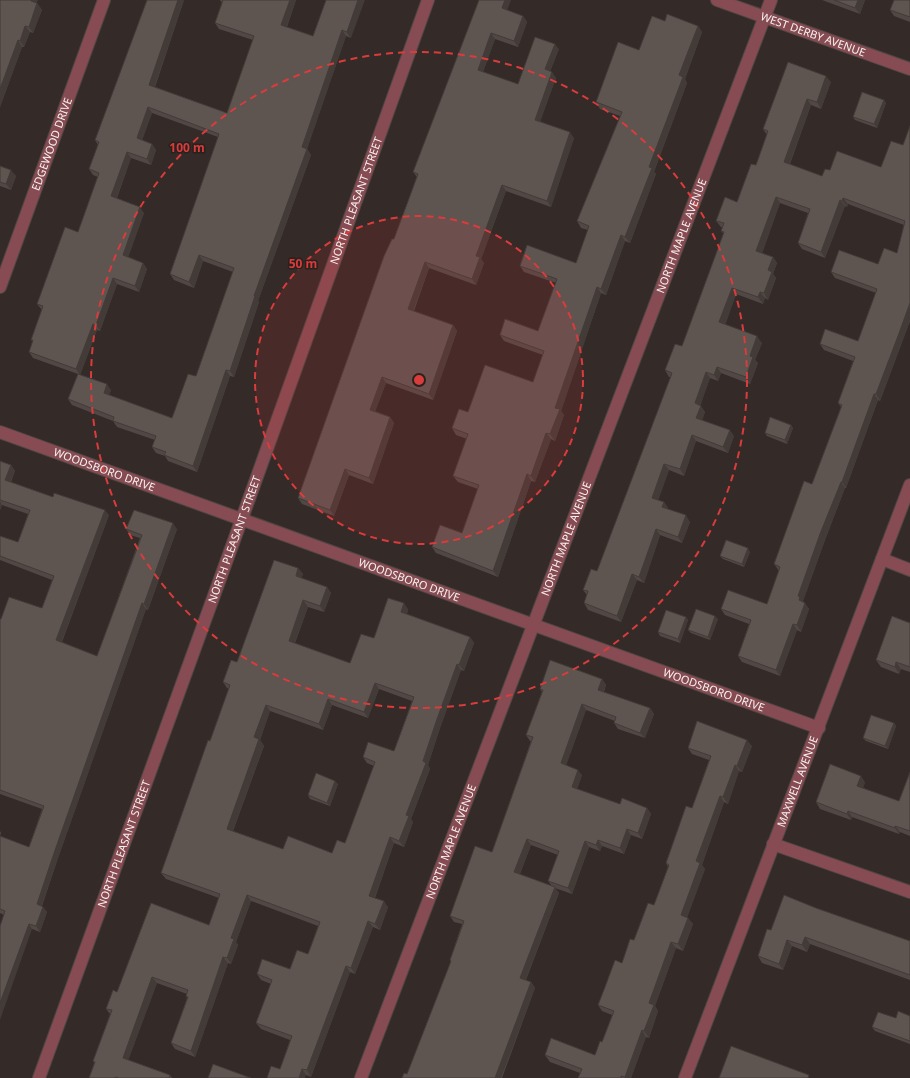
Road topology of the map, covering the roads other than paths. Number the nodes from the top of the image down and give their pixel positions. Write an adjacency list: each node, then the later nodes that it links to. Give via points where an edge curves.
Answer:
1 (104, 0): 7 (street, EDGEWOOD DRIVE)
2 (428, 0): 10 (street, NORTH PLEASANT STREET)
3 (717, 0): 5 (street, WEST DERBY AVENUE)
4 (771, 0): 5 (street, NORTH MAPLE AVENUE)
5 (764, 17): 6 (street, WEST DERBY AVENUE); 13 (street, NORTH MAPLE AVENUE)
6 (910, 69)
7 (0, 287)
8 (0, 432): 10 (street, WOODSBORO DRIVE)
9 (910, 484): 11 (street, MAXWELL AVENUE)
10 (242, 520): 13 (street, WOODSBORO DRIVE); 17 (street, NORTH PLEASANT STREET)
11 (882, 559): 12 (street); 14 (street, MAXWELL AVENUE)
12 (910, 570)
13 (533, 625): 14 (street, WOODSBORO DRIVE); 18 (street, NORTH MAPLE AVENUE)
14 (819, 728): 15 (street, MAXWELL AVENUE)
15 (774, 844): 16 (street); 19 (street, MAXWELL AVENUE)
16 (910, 892)
17 (39, 1078)
18 (361, 1078)
19 (685, 1078)

